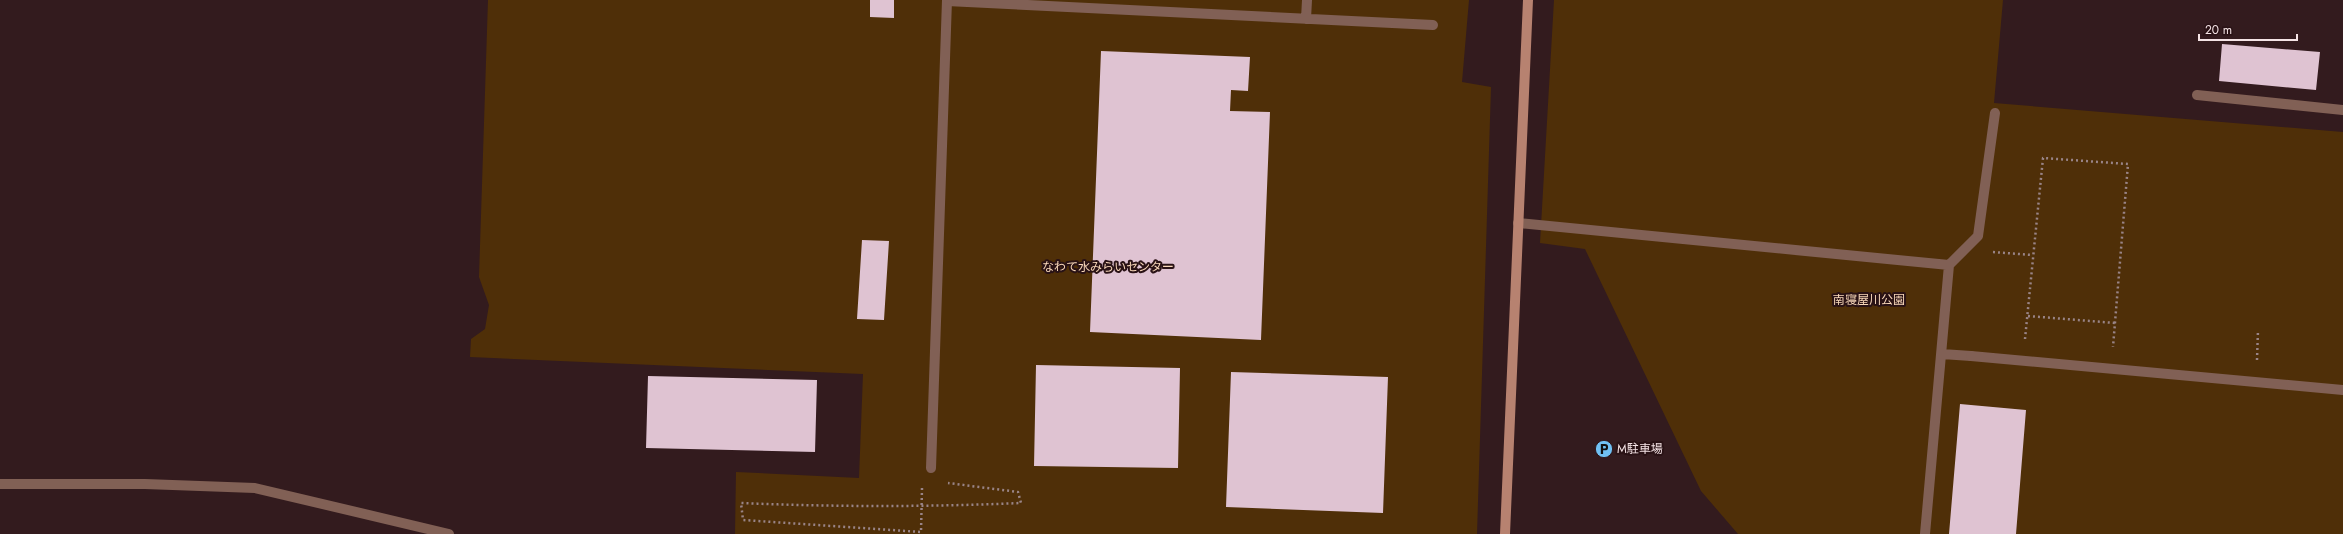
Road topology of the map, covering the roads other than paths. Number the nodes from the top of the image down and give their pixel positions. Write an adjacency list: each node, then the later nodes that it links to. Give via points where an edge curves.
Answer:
1 (947, 0): 4 (street); 13 (street)
2 (1307, 0): 4 (street)
3 (1528, 0): 9 (street)
4 (1306, 19): 5 (street)
5 (1432, 25)
6 (2197, 95): 7 (street)
7 (2343, 110)
8 (1995, 113): 10 (street, via 1978,236)
9 (1518, 223): 10 (street); 16 (street)
10 (1949, 265): 11 (street)
11 (1942, 354): 12 (street); 17 (street)
12 (2343, 390)
13 (931, 468)
14 (0, 484): 15 (street, via 145,484 255,488)
15 (449, 534)
16 (1505, 534)
17 (1925, 534)

